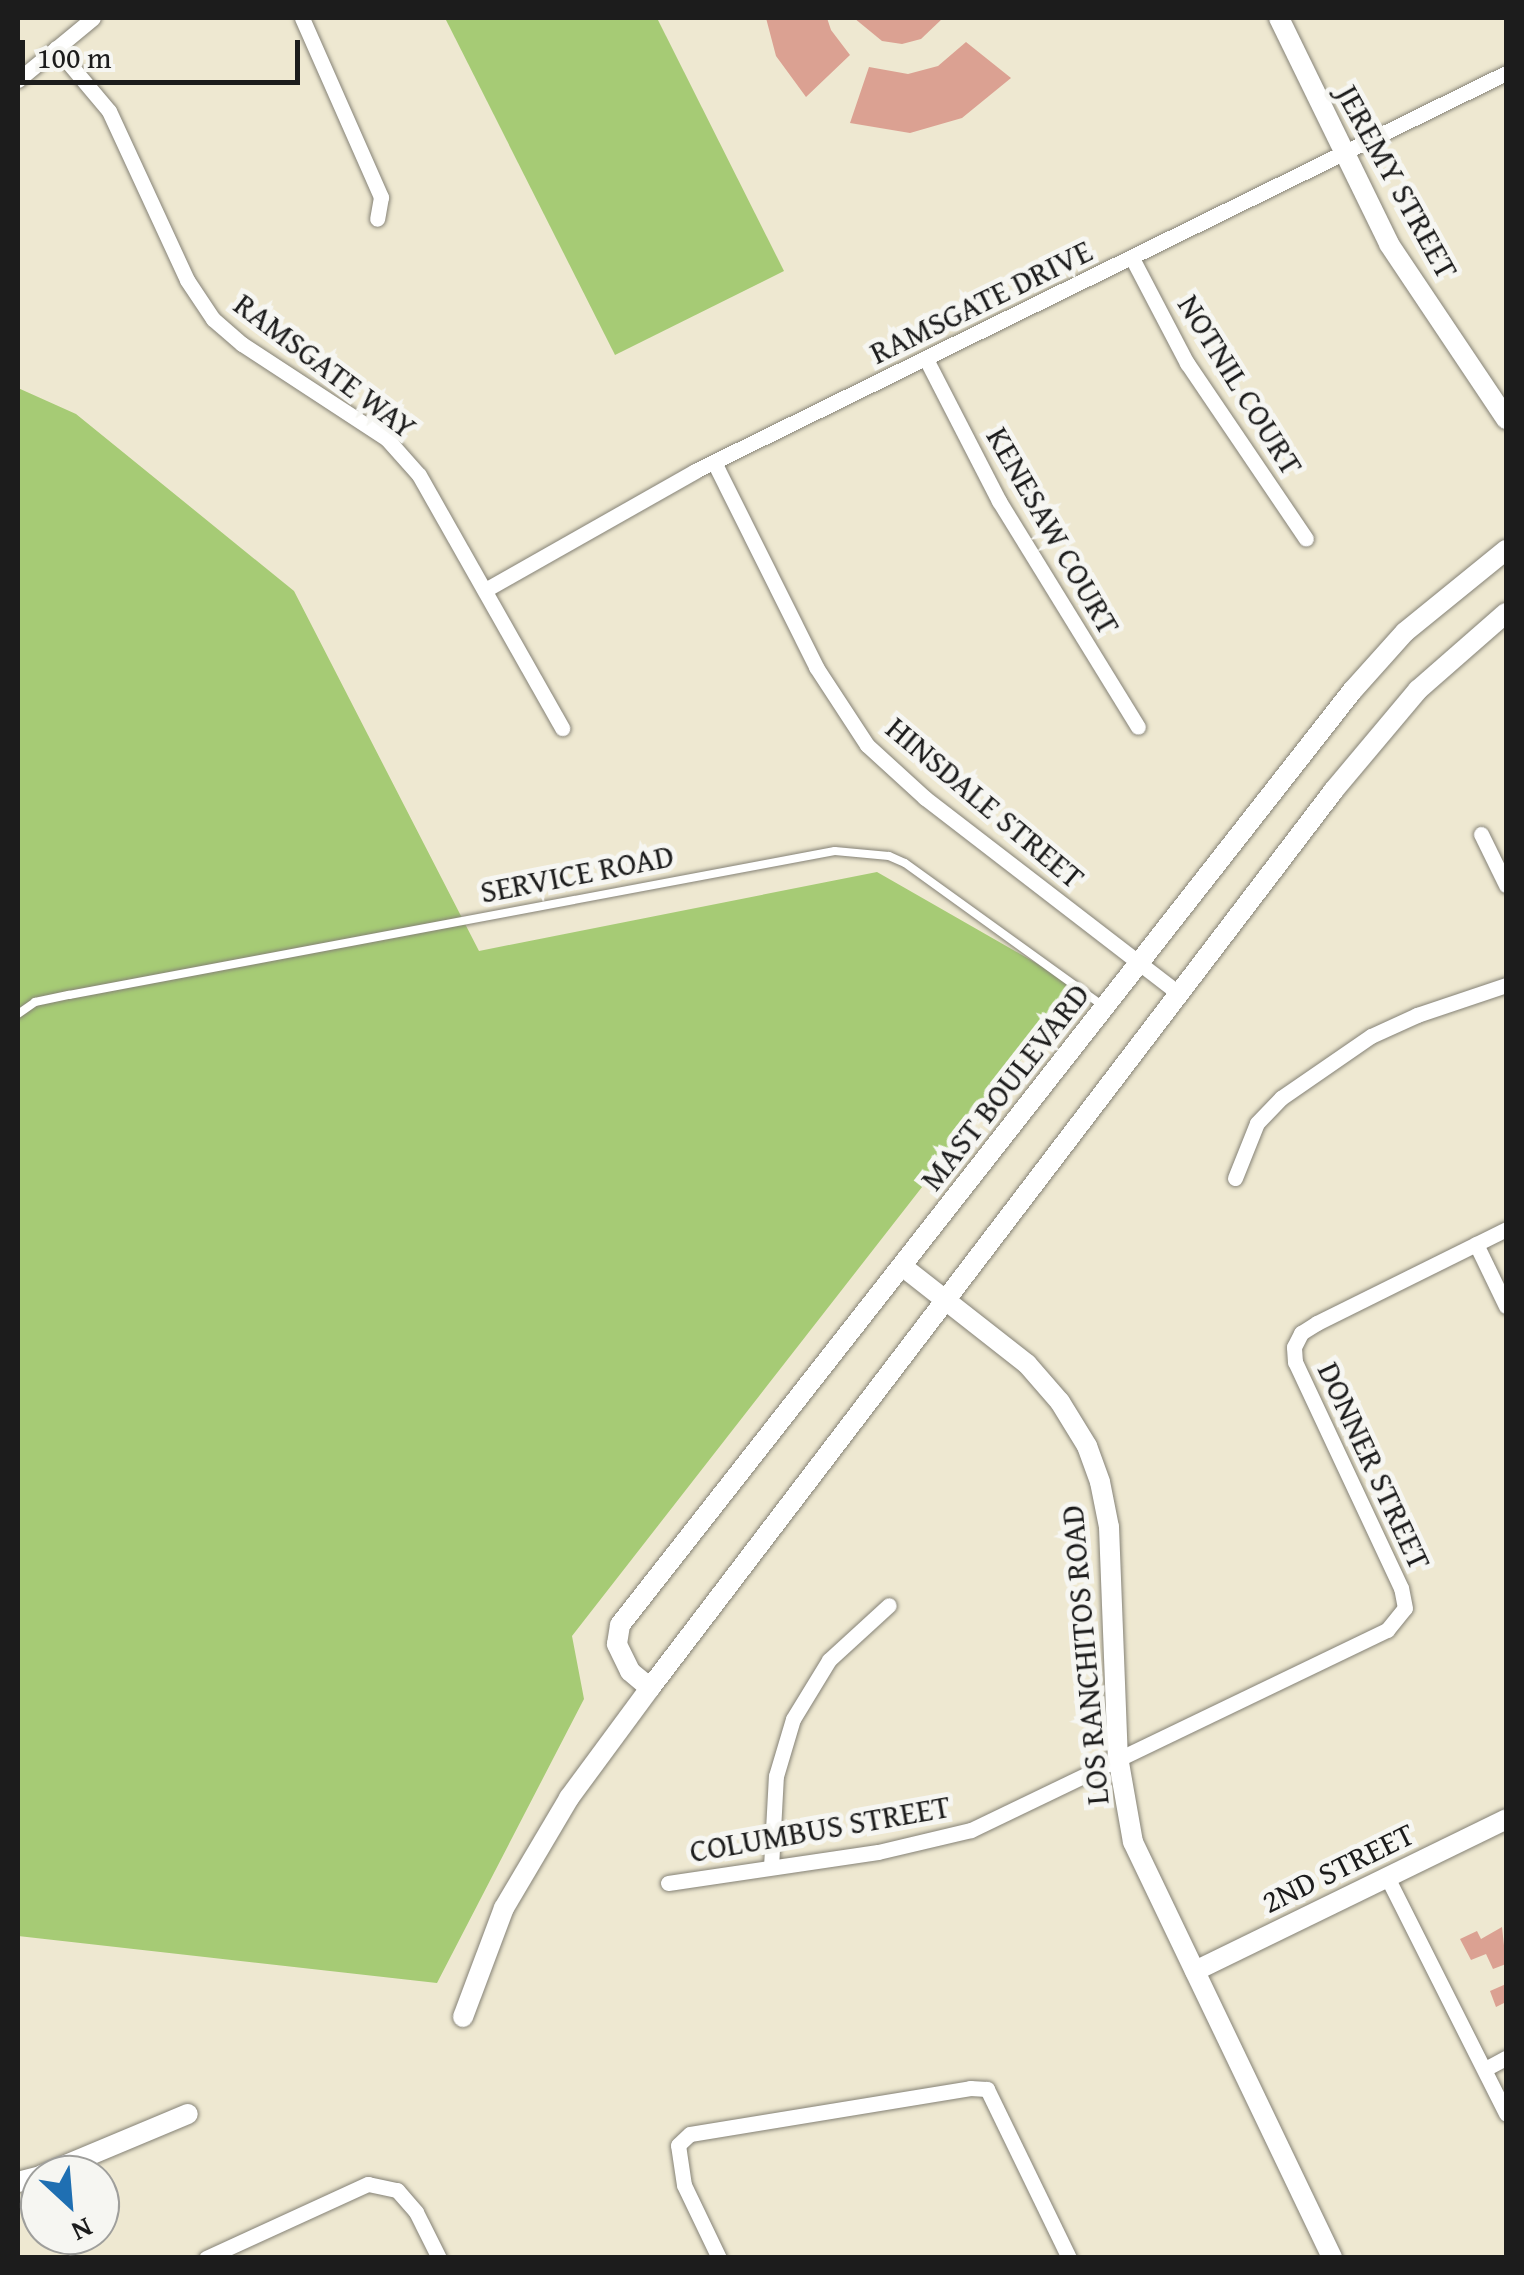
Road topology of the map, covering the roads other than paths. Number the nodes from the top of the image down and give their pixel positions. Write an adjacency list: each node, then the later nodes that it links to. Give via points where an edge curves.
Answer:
1 (93, 18): 4 (street)
2 (302, 18): 8 (street, via 381,198)
3 (1279, 18): 7 (street, JEREMY STREET)
4 (56, 48): 6 (street); 15 (street, RAMSGATE WAY, via 109,111 187,280 213,319 387,439 418,475)
5 (1506, 73): 7 (street, RAMSGATE DRIVE)
6 (18, 80)
7 (1343, 154): 9 (street, RAMSGATE DRIVE); 11 (street, JEREMY STREET, via 1390,244)
8 (377, 219)
9 (1132, 258): 10 (street, RAMSGATE DRIVE); 13 (street, NOTNIL COURT, via 1187,362)
10 (926, 360): 12 (street, RAMSGATE DRIVE); 17 (street, KENESAW COURT, via 999,501)
11 (1506, 420)
12 (714, 462): 15 (street, RAMSGATE DRIVE); 21 (street, HINSDALE STREET, via 816,667 867,745 925,798)
13 (1306, 539)
14 (1506, 550): 21 (street, MAST BOULEVARD, via 1405,632 1366,676)
15 (486, 590): 18 (street, RAMSGATE WAY)
16 (1506, 613): 23 (street, via 1418,690)
17 (1138, 727)
18 (562, 728)
19 (1481, 834): 20 (street)
20 (1506, 884)
21 (1140, 964): 23 (street, HINSDALE STREET); 24 (street, MAST BOULEVARD)
22 (1506, 985): 26 (street, via 1372,1036 1281,1098 1258,1123)
23 (1178, 993): 30 (street)
24 (1106, 1007): 25 (lane, SERVICE ROAD, via 906,863 835,852 69,994); 29 (street, MAST BOULEVARD)
25 (18, 1014)
26 (1235, 1178)
27 (1506, 1229): 28 (street)
28 (1476, 1244): 31 (street); 33 (street, DONNER STREET, via 1317,1323 1294,1346 1295,1362 1386,1551)
29 (902, 1266): 30 (street, LOS RANCHITOS ROAD); 34 (street, MAST BOULEVARD, via 620,1625 617,1644 630,1670)
30 (946, 1300): 34 (street); 35 (street, LOS RANCHITOS ROAD, via 1042,1380 1082,1436 1099,1476 1108,1527)
31 (1506, 1306)
32 (889, 1604): 37 (street, via 828,1660 793,1719 776,1776)
33 (1405, 1608): 35 (street, COLUMBUS STREET, via 1387,1630)
34 (650, 1688): 41 (street, via 569,1798 504,1908)
35 (1118, 1757): 37 (street, COLUMBUS STREET, via 972,1830); 40 (street, LOS RANCHITOS ROAD, via 1133,1842)
36 (1506, 1819): 38 (street, 2ND STREET)
37 (771, 1868): 39 (street, COLUMBUS STREET)
38 (1387, 1878): 40 (street, 2ND STREET); 43 (street)
39 (668, 1883)
40 (1195, 1971): 51 (street, LOS RANCHITOS ROAD)
41 (463, 2017)
42 (1506, 2058): 43 (street)
43 (1485, 2069): 45 (street)
44 (188, 2114): 46 (street)
45 (1506, 2114)
46 (89, 2155)
47 (206, 2258): 48 (street, via 368,2184 398,2190)
48 (439, 2258)
49 (719, 2258): 50 (street, via 684,2185 678,2145 690,2134 914,2095 987,2089)
50 (1069, 2258)
51 (1332, 2258)

